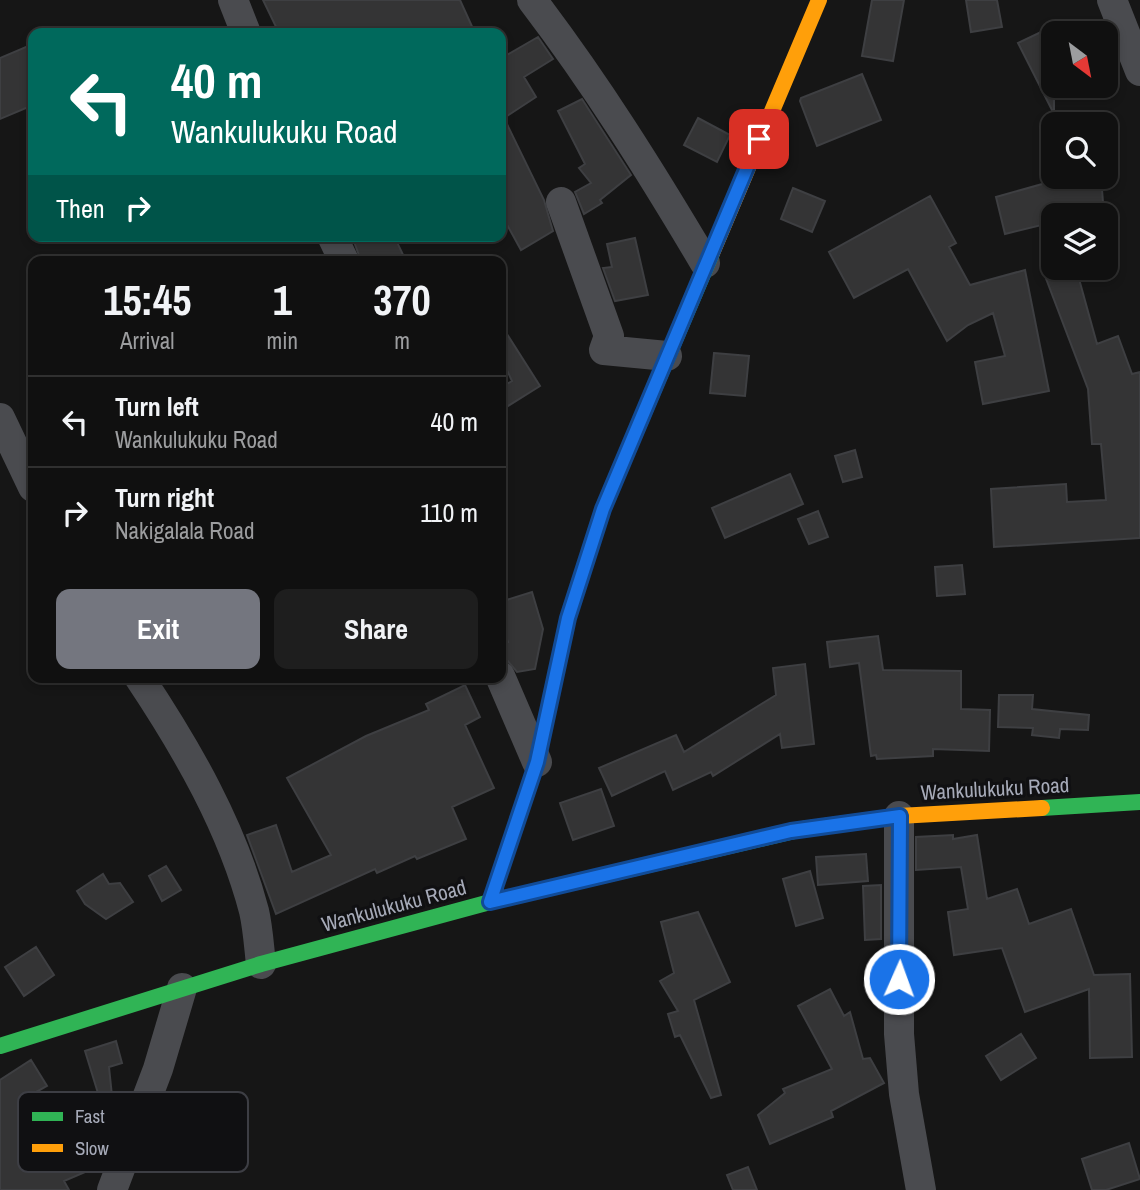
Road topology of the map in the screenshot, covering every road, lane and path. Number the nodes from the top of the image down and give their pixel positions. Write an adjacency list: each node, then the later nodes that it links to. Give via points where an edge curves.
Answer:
1 (233, 0): 5 (street)
2 (532, 0): 8 (street, via 632,141)
3 (819, 0): 8 (main road)
4 (1112, 0): 6 (street)
5 (244, 28)
6 (1140, 71)
7 (561, 202): 9 (street, via 608,336 604,350)
8 (705, 263): 9 (main road)
9 (667, 356): 14 (main road, via 586,556)
10 (0, 418): 11 (street)
11 (28, 477)
12 (143, 683): 18 (street, via 199,776 229,837 254,913)
13 (503, 683): 14 (street)
14 (537, 762): 17 (main road)
15 (1140, 802): 16 (main road, Wankulukuku Road)
16 (900, 816): 17 (main road, Wankulukuku Road, via 791,831); 24 (street, via 899,1034)
17 (490, 902): 18 (main road, Wankulukuku Road)
18 (261, 964): 19 (main road, Wankulukuku Road)
19 (182, 988): 20 (main road, Wankulukuku Road); 21 (street)
20 (0, 1046)
21 (150, 1092)
22 (119, 1172): 23 (street)
23 (112, 1190)
24 (921, 1190)

